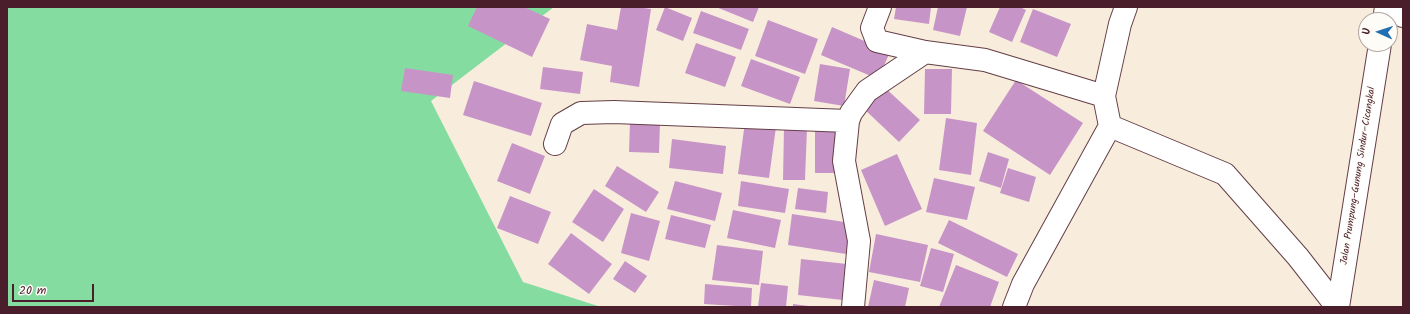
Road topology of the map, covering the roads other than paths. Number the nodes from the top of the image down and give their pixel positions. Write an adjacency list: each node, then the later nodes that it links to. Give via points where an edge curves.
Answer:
1 (880, 7): 5 (street, via 872,28 877,41)
2 (1126, 7): 7 (street)
3 (1394, 7): 4 (street)
4 (1403, 16)
5 (925, 52): 7 (street, via 985,60); 8 (street, via 867,91)
6 (1379, 52): 13 (street, Jalan Prumpung–Gunung Sindur–Cicangkal)
7 (1104, 96): 9 (street)
8 (848, 121): 10 (street, via 581,113 562,124); 11 (street, via 844,160 859,241)
9 (1110, 126): 12 (street, via 1023,284); 13 (street, via 1225,174 1298,257)
10 (555, 144)
11 (853, 307)
12 (1014, 307)
13 (1337, 307)

